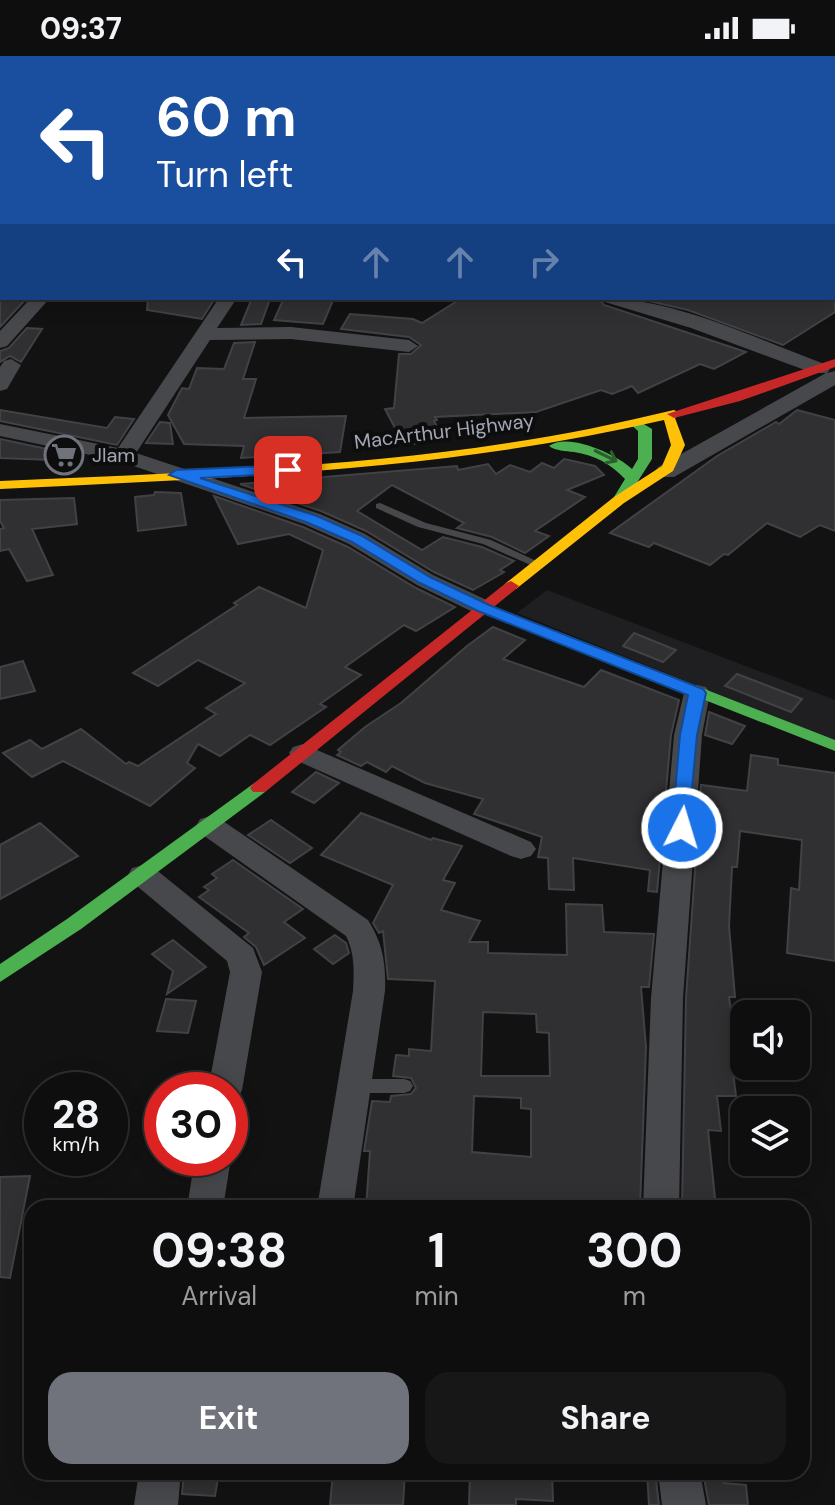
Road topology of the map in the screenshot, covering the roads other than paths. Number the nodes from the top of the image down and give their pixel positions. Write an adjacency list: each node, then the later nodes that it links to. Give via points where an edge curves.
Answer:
1 (39, 300): 5 (street)
2 (227, 300): 4 (street)
3 (618, 300): 8 (street)
4 (202, 334): 6 (street, via 291,333); 14 (street)
5 (0, 342)
6 (409, 346)
7 (11, 365): 9 (street)
8 (830, 369): 10 (main road, MacArthur Highway); 15 (street)
9 (0, 385)
10 (668, 416): 11 (main road, MacArthur Highway); 15 (main road, via 677,441)
11 (637, 424): 13 (main road, MacArthur Highway); 17 (main road, via 645,429 647,451)
12 (0, 430): 14 (street)
13 (517, 445): 16 (main road, MacArthur Highway, via 348,465); 17 (main road, one-way to 17, via 595,451 614,459)
14 (124, 456): 16 (street)
15 (666, 472): 19 (main road)
16 (176, 475): 18 (main road, MacArthur Highway); 22 (street, via 312,519)
17 (632, 478): 19 (main road)
18 (0, 485)
19 (619, 500): 21 (main road)
20 (380, 506): 21 (lane)
21 (539, 565): 22 (main road)
22 (484, 608): 23 (main road); 25 (main road)
23 (697, 693): 24 (main road); 36 (street, via 688,735 667,998)
24 (835, 746)
25 (303, 753): 26 (main road); 27 (street)
26 (210, 826): 28 (main road); 31 (street, via 357,928 366,941 369,991)
27 (521, 849)
28 (143, 875): 29 (main road); 30 (street, via 242,956 246,972)
29 (0, 974)
30 (228, 1072)
31 (354, 1086): 32 (lane); 35 (street)
32 (404, 1086)
33 (210, 1176): 34 (street)
34 (206, 1200)
35 (336, 1200)
36 (661, 1200)
37 (159, 1480): 39 (street)
38 (680, 1480): 40 (street)
39 (156, 1505)
40 (684, 1505)

